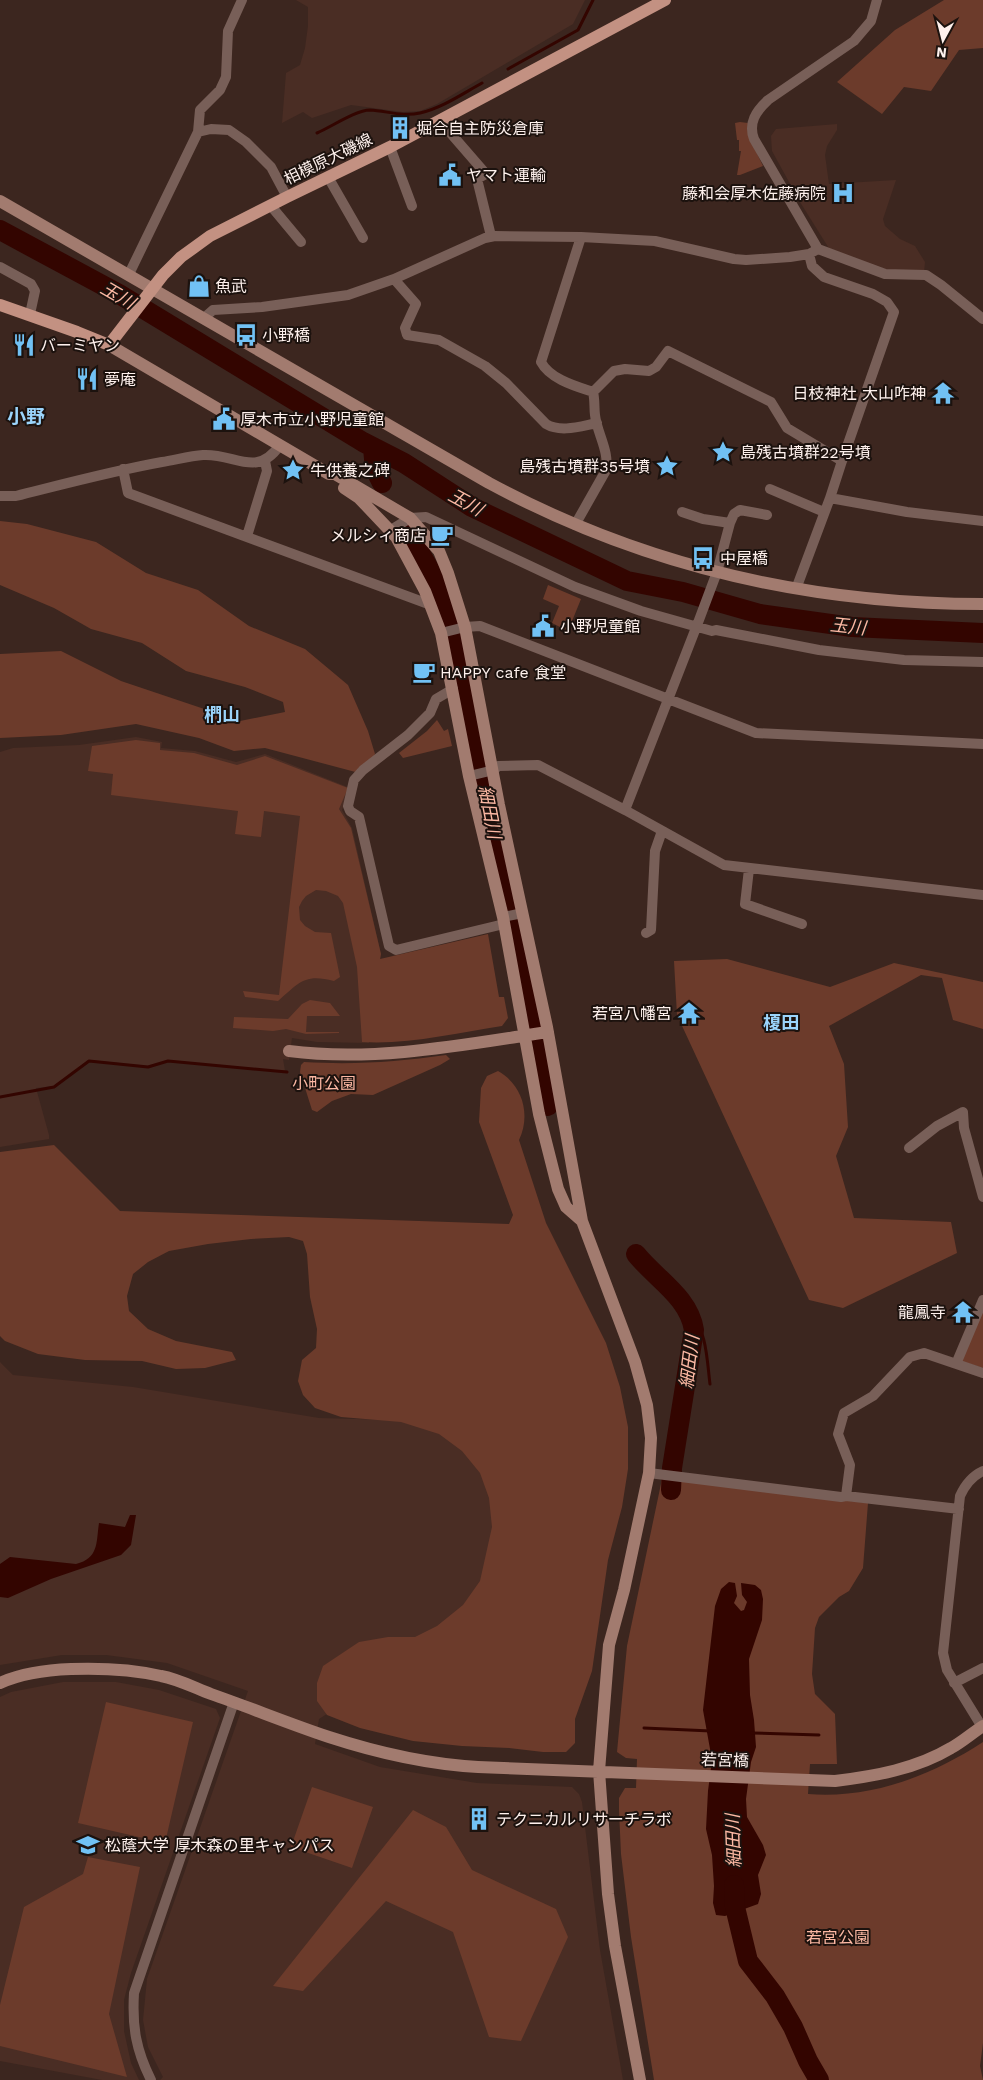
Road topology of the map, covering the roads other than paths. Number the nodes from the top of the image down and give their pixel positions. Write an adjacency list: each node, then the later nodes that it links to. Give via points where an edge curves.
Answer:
1 (242, 0): 5 (street, via 228,31 226,77 220,90 200,110)
2 (665, 0): 4 (main road, 相模原大磯線)
3 (877, 0): 16 (street, via 871,21 859,36 768,100 757,111 752,125 754,139)
4 (440, 122): 6 (main road, 相模原大磯線); 12 (street, via 486,174 477,179)
5 (198, 132): 8 (street, via 229,130 246,142 271,167); 18 (street)
6 (390, 148): 7 (main road, 相模原大磯線); 11 (street)
7 (328, 177): 8 (main road, 相模原大磯線); 14 (street)
8 (287, 197): 10 (main road, 相模原大磯線)
9 (0, 201): 18 (street)
10 (271, 206): 15 (street); 20 (main road, 相模原大磯線, via 210,236 181,257)
11 (412, 206)
12 (491, 236): 13 (street); 19 (street)
13 (580, 237): 16 (street, via 655,241 734,259 790,257); 26 (street, via 541,362 545,369 570,385)
14 (362, 238)
15 (301, 242)
16 (814, 252): 24 (street, via 884,274 926,275); 30 (street, via 812,266 824,277 873,294 887,302 894,312)
17 (0, 267): 22 (street, via 31,284 35,291)
18 (129, 274): 20 (street)
19 (394, 279): 23 (street, via 348,295 213,310); 27 (street, via 416,304 405,328 406,335 439,340 485,366 553,428)
20 (151, 290): 23 (street); 25 (main road)
21 (0, 304): 22 (main road)
22 (30, 314): 25 (main road)
23 (204, 318): 42 (street, via 489,483)
24 (983, 318)
25 (113, 340): 28 (street)
26 (593, 392): 27 (street); 30 (street, via 614,371 649,371 668,351 771,402 787,428)
27 (597, 423): 42 (street, via 608,463)
28 (280, 445): 29 (street); 32 (street)
29 (265, 461): 31 (street, via 246,463 204,455); 44 (street, via 267,471)
30 (842, 461): 35 (street)
31 (123, 469): 34 (street, via 16,496); 44 (street, via 128,494)
32 (329, 474): 39 (street, via 335,474); 43 (street)
33 (777, 488): 37 (street)
34 (0, 496)
35 (830, 498): 37 (street); 40 (street)
36 (682, 512): 41 (street)
37 (824, 512): 46 (street)
38 (767, 515): 41 (street, via 740,510)
39 (409, 519): 43 (street); 49 (street, via 426,517 575,587 641,611); 50 (street, via 439,551)
40 (983, 521)
41 (730, 523): 45 (street)
42 (575, 525): 45 (street)
43 (394, 528): 48 (street)
44 (247, 536): 48 (street)
45 (715, 576): 46 (street); 49 (street)
46 (796, 589): 47 (street, via 892,602)
47 (983, 604)
48 (431, 605): 51 (street)
49 (698, 623): 52 (street, via 819,650 904,660); 54 (street)
50 (462, 628): 51 (street); 54 (street, via 480,626); 56 (street)
51 (444, 633): 53 (street)
52 (983, 662)
53 (453, 689): 57 (street); 63 (street, via 436,699 430,713 408,735 362,770 354,780 348,806 359,817 389,946 396,950)
54 (669, 700): 55 (street, via 756,734); 58 (street)
55 (983, 744)
56 (490, 771): 57 (street); 58 (street, via 498,766 538,765); 62 (street)
57 (471, 775): 63 (street)
58 (625, 810): 59 (street)
59 (662, 832): 60 (street, via 724,865); 65 (street, via 655,851 651,930)
60 (749, 869): 61 (street); 64 (street, via 745,904)
61 (983, 896)
62 (521, 913): 63 (street); 66 (street)
63 (505, 919): 66 (street)
64 (802, 924)
65 (646, 933)
66 (536, 1034): 67 (street, via 461,1046 353,1056); 70 (street); 70 (street, via 539,1114 558,1190 566,1207)
67 (289, 1052)
68 (909, 1148): 69 (street, via 937,1126 963,1112 964,1128)
69 (983, 1197)
70 (582, 1221): 75 (street, via 635,1362 647,1405)
71 (983, 1300): 72 (street)
72 (956, 1364): 73 (street); 76 (street, via 916,1354 873,1396 844,1413 838,1434 850,1465)
73 (983, 1373)
74 (983, 1471): 77 (street, via 972,1477 964,1488)
75 (649, 1472): 76 (street); 83 (street, via 624,1590 608,1646)
76 (846, 1496): 77 (street)
77 (958, 1509): 80 (street, via 943,1641 947,1670)
78 (983, 1668): 80 (street)
79 (0, 1683): 81 (street, 若宮橋, via 33,1673 58,1670 125,1670 163,1676)
80 (954, 1683): 82 (street)
81 (234, 1702): 83 (street, 若宮橋, via 329,1737 408,1759 469,1766); 84 (street, via 134,1993 132,2020 140,2060)
82 (982, 1727): 83 (street, 若宮橋, via 952,1748 901,1769 853,1779)
83 (599, 1771): 85 (street, via 608,1894)
84 (151, 2080)
85 (640, 2080)

